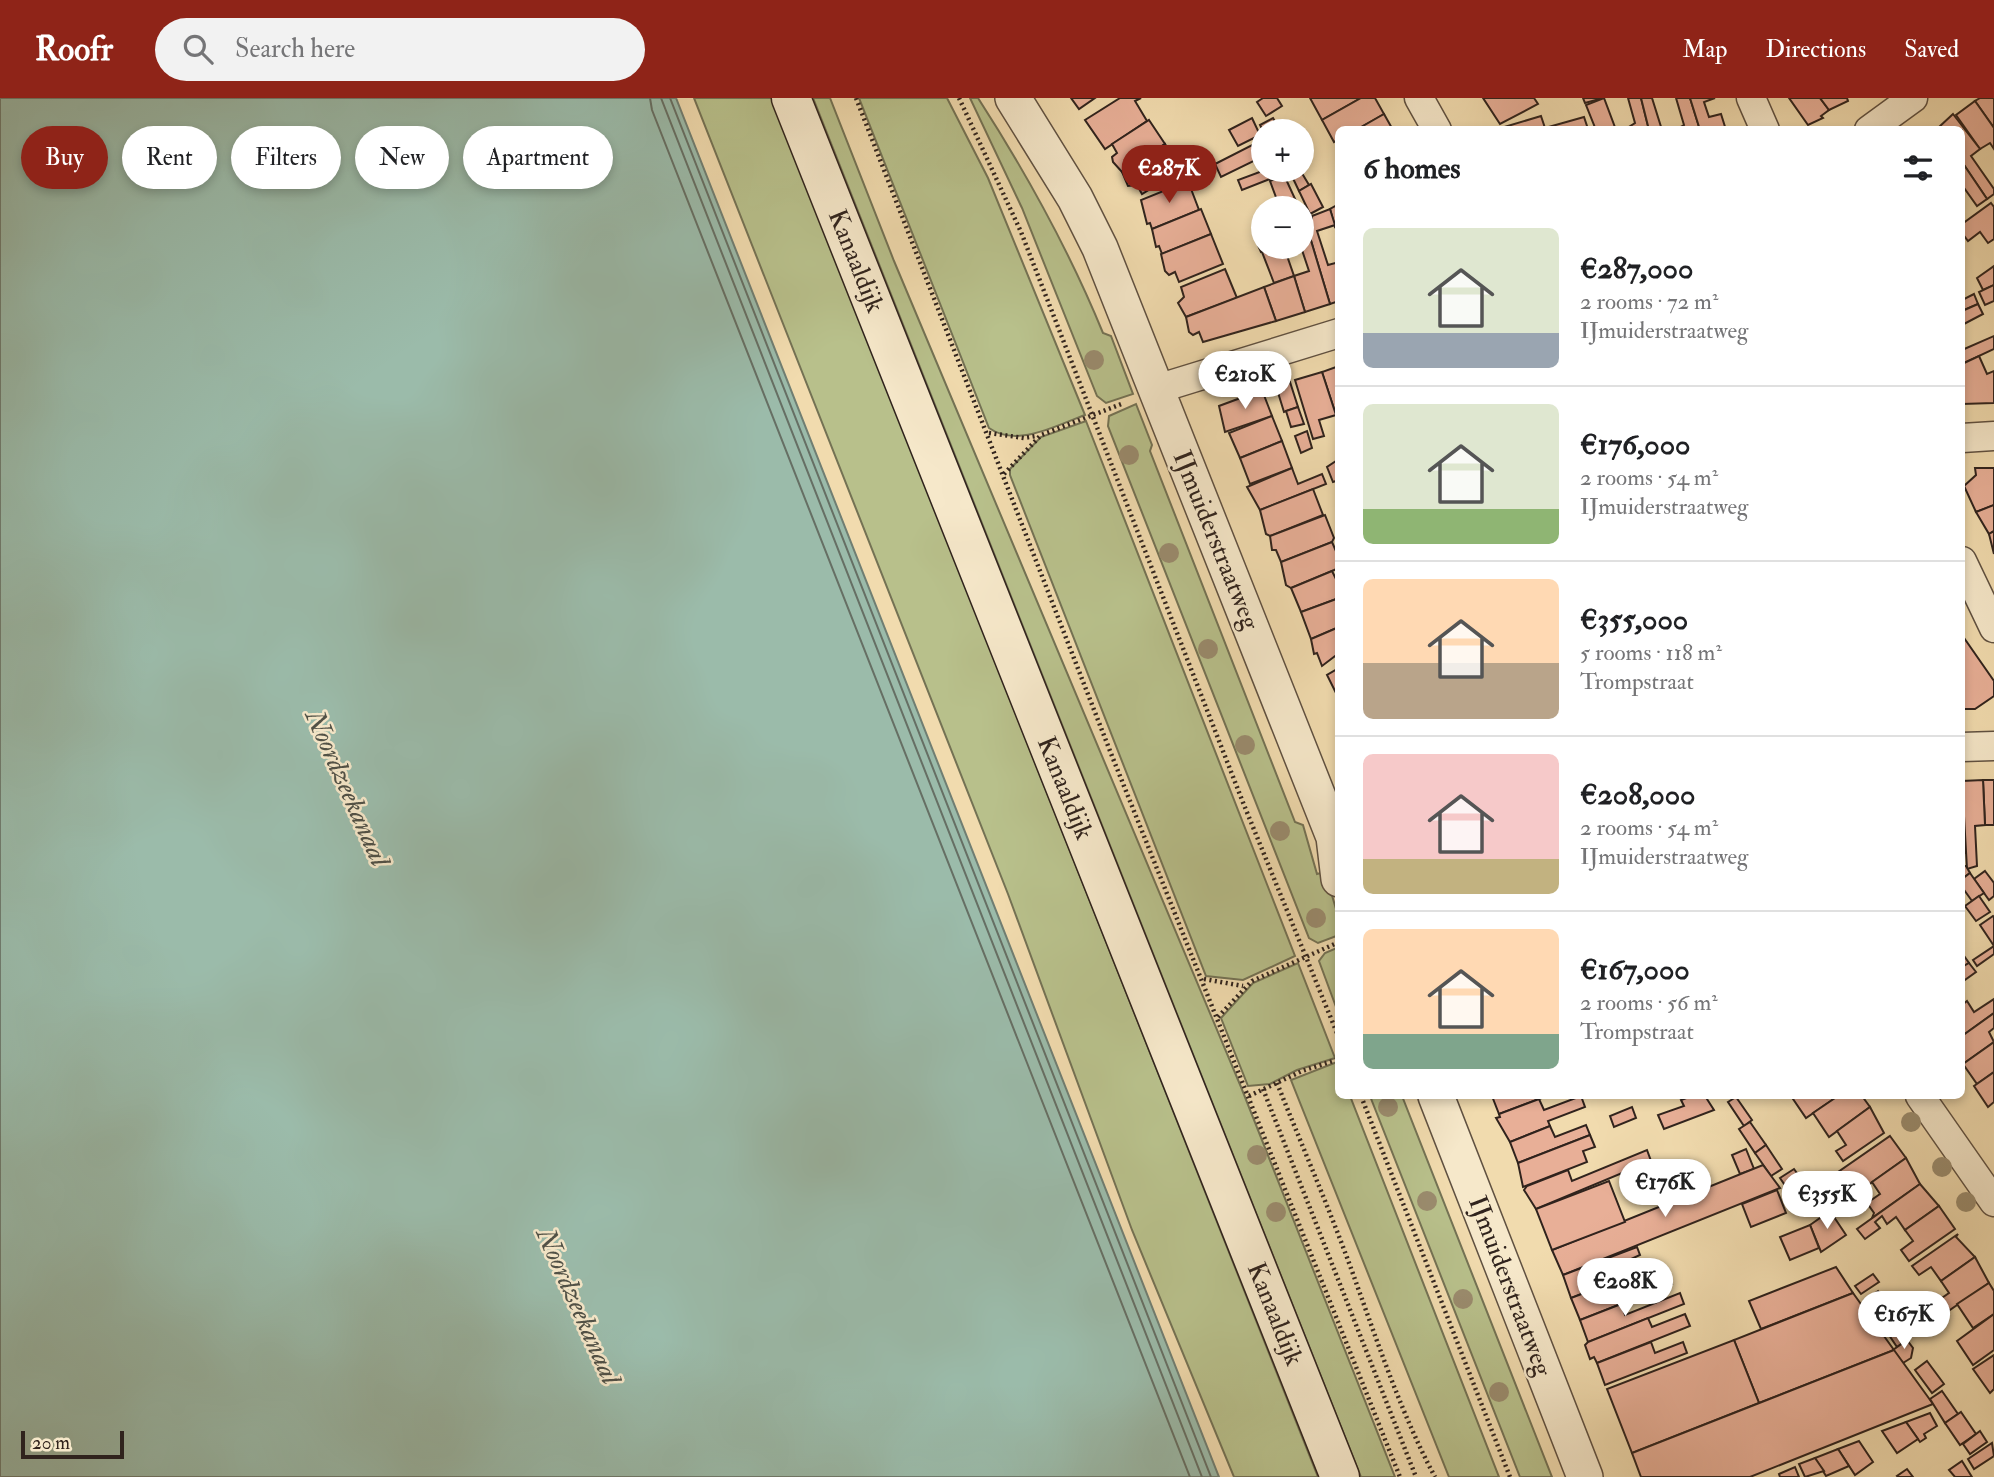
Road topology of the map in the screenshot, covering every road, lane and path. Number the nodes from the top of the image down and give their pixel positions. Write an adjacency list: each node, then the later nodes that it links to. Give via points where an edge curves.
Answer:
1 (791, 98): 38 (main road, Kanaaldijk)
2 (856, 98): 14 (path)
3 (959, 98): 13 (path, via 1002,187)
4 (1013, 98): 12 (street, IJmuiderstraatweg, via 1100,248)
5 (1419, 98): 8 (street)
6 (1751, 98): 9 (street)
7 (1913, 98): 10 (street)
8 (1435, 126)
9 (1763, 126)
10 (1874, 126)
11 (1335, 334): 12 (street)
12 (1157, 389): 23 (street, IJmuiderstraatweg)
13 (1094, 415): 15 (path); 25 (path)
14 (989, 433): 15 (path, via 1024,438); 18 (path)
15 (1041, 435): 18 (path)
16 (1994, 436): 17 (street)
17 (1965, 438)
18 (1004, 474): 26 (path)
19 (1965, 567): 20 (street)
20 (1994, 628)
21 (1994, 746): 22 (street)
22 (1965, 747)
23 (1335, 837)
24 (1335, 943): 25 (path)
25 (1306, 954): 27 (path); 29 (path)
26 (1203, 979): 27 (path); 28 (path)
27 (1244, 986): 28 (path)
28 (1218, 1017): 33 (path)
29 (1335, 1028)
30 (1335, 1061): 31 (path)
31 (1277, 1083): 32 (path); 41 (path, via 1373,1335)
32 (1263, 1089): 33 (path); 40 (path)
33 (1249, 1096): 39 (path)
34 (1362, 1099): 42 (path)
35 (1437, 1099): 43 (street, IJmuiderstraatweg)
36 (1922, 1099): 37 (street)
37 (1994, 1202)
38 (1340, 1477)
39 (1401, 1477)
40 (1416, 1477)
41 (1435, 1477)
42 (1510, 1477)
43 (1585, 1477)

